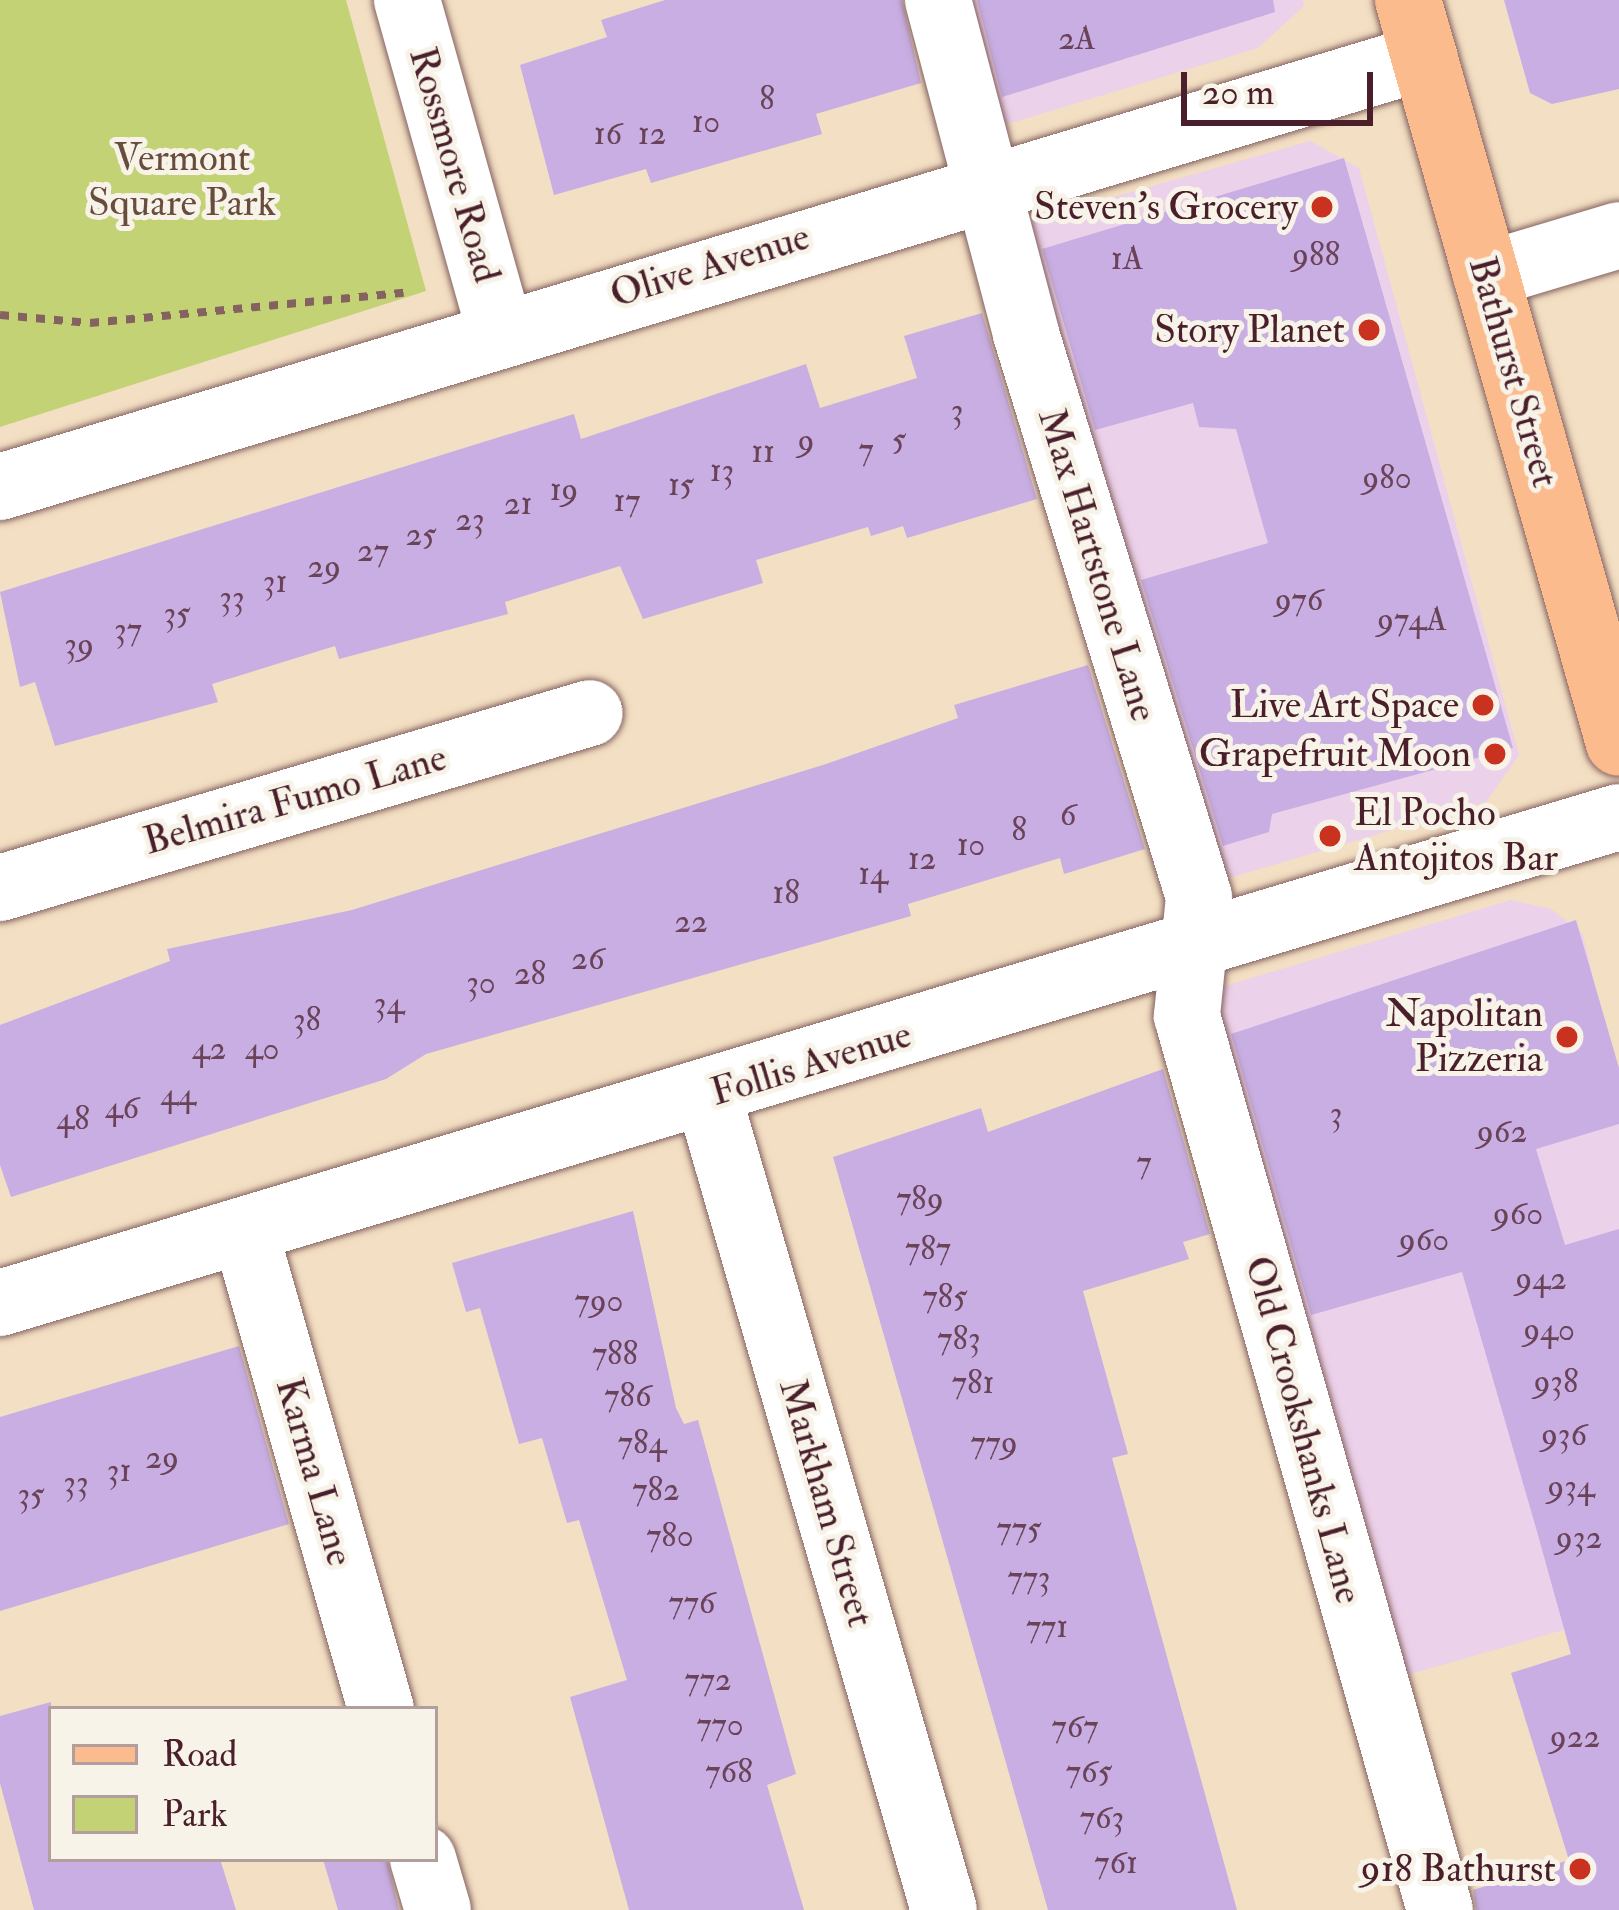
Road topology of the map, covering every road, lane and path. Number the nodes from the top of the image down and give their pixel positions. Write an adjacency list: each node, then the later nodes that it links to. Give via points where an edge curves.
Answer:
1 (407, 0): 9 (street, Rossmore Road)
2 (938, 0): 4 (street, Max Hartstone Lane)
3 (1416, 29): 4 (street, Olive Avenue); 6 (main road, Bathurst Street)
4 (987, 181): 9 (street, Olive Avenue); 15 (street, Max Hartstone Lane, via 1198,897)
5 (1619, 235): 6 (street)
6 (1486, 275): 12 (main road, Bathurst Street)
7 (413, 293): 8 (path, via 90,323)
8 (0, 315)
9 (500, 330): 10 (street, Olive Avenue)
10 (0, 487)
11 (590, 713): 14 (street, Belmira Fumo Lane)
12 (1619, 743)
13 (1619, 817): 15 (street, Follis Avenue)
14 (0, 888)
15 (1190, 948): 16 (street, Follis Avenue); 23 (street, Old Crookshanks Lane, via 1187,1016)
16 (709, 1095): 17 (street, Follis Avenue); 22 (street, Markham Street)
17 (246, 1235): 18 (street, Follis Avenue); 19 (street, Karma Lane)
18 (0, 1303)
19 (380, 1706)
20 (424, 1862): 21 (street)
21 (438, 1910)
22 (944, 1910)
23 (1440, 1910)

